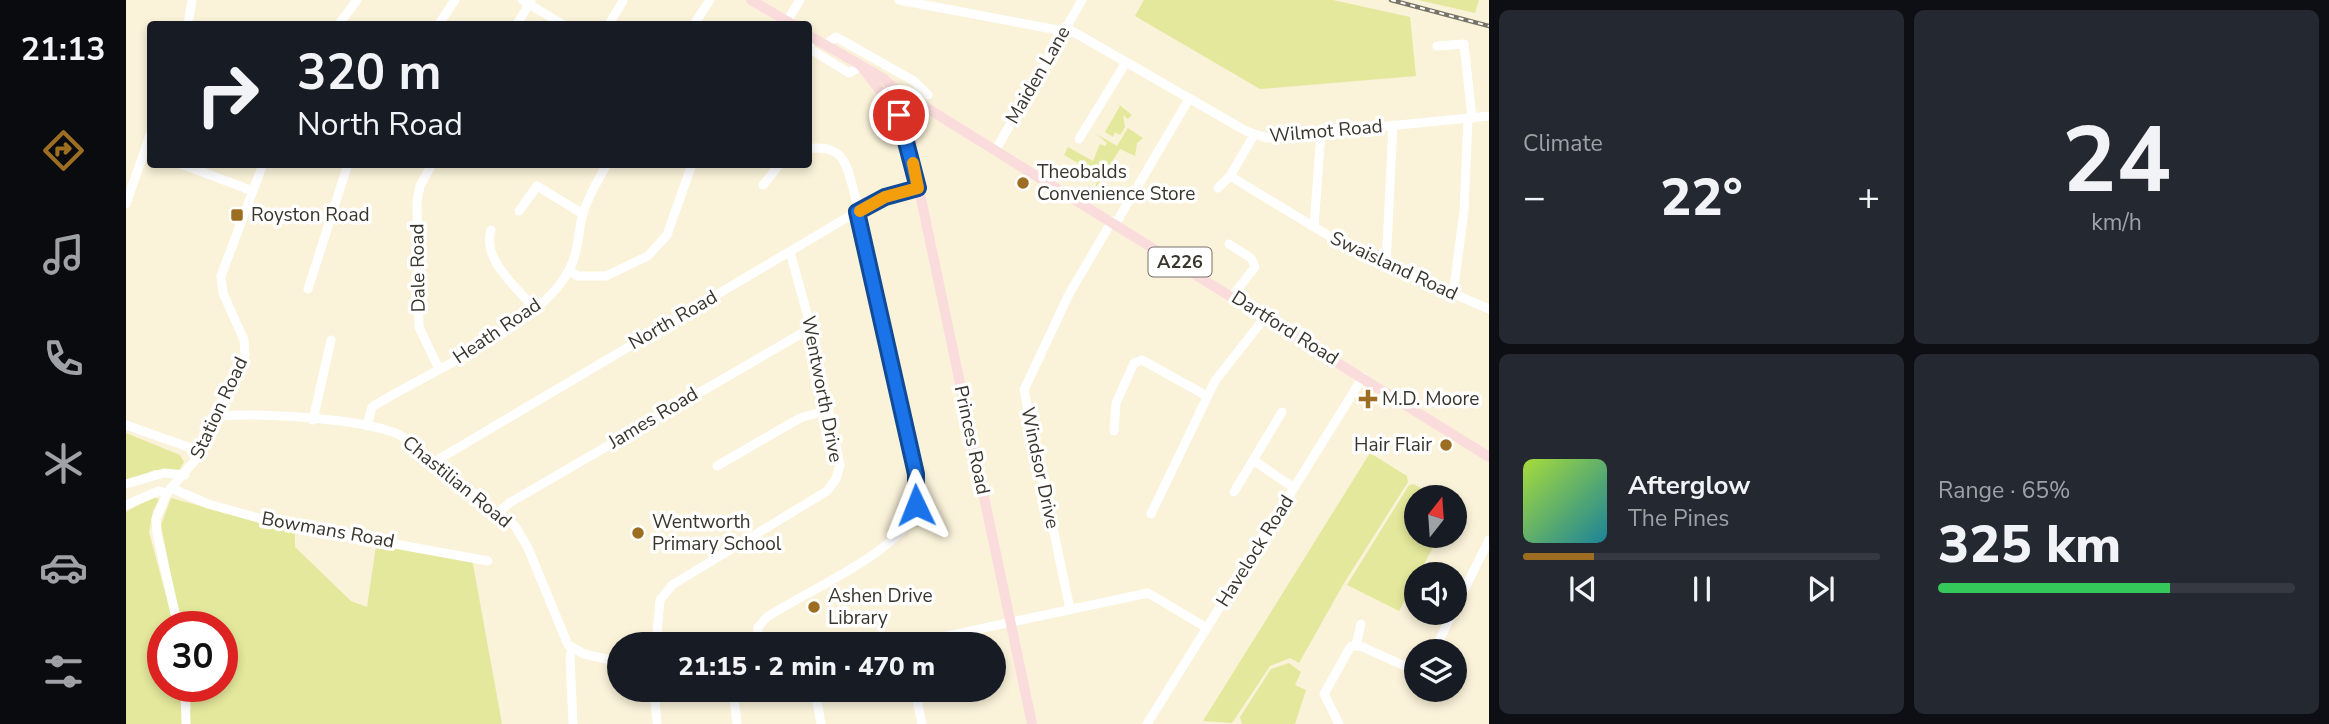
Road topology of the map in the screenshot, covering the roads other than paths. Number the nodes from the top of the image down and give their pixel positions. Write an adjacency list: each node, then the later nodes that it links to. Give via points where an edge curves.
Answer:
1 (192, 0): 11 (street)
2 (357, 0): 12 (street)
3 (455, 0): 13 (street)
4 (710, 0): 17 (street)
5 (751, 0): 18 (main road)
6 (800, 0): 19 (street)
7 (899, 0): 20 (street)
8 (1082, 0): 20 (street, Maiden Lane)
9 (528, 1): 14 (street); 15 (street)
10 (624, 1): 16 (street)
11 (188, 21)
12 (341, 21)
13 (441, 21)
14 (518, 21)
15 (558, 21)
16 (611, 21)
17 (696, 21)
18 (786, 21)
19 (790, 21)
20 (1064, 29): 25 (street, Wilmot Road); 42 (street, Maiden Lane)
21 (812, 36): 22 (main road, Dartford Road)
22 (825, 45): 26 (main road, Dartford Road); 27 (street, via 836,37)
23 (1437, 46): 36 (street, via 1464,44)
24 (812, 51): 26 (street, via 849,73)
25 (1125, 64): 31 (street, Wilmot Road); 40 (street)
26 (861, 66): 28 (main road, Dartford Road); 32 (main road)
27 (890, 66): 28 (street); 29 (street)
28 (883, 78): 30 (main road, Dartford Road)
29 (928, 95)
30 (910, 99): 32 (main road, via 899,101); 33 (main road, Princes Road); 34 (main road, Dartford Road / A226)
31 (1189, 99): 39 (street, Wilmot Road); 61 (street, Windsor Drive)
32 (898, 113): 33 (main road, Dartford Road, via 909,119); 44 (main road, Princes Road)
33 (915, 115): 34 (main road, Dartford Road / A226); 44 (main road, Princes Road)
34 (936, 115): 42 (main road, Dartford Road / A226)
35 (1489, 116): 36 (street, Wilmot Road)
36 (1470, 118): 37 (street, Wilmot Road); 69 (street)
37 (1393, 125): 38 (street, Wilmot Road); 66 (street)
38 (1321, 132): 39 (street, Wilmot Road, via 1267,138); 62 (street)
39 (1254, 135): 52 (street)
40 (1079, 139)
41 (812, 149): 59 (street, via 832,150 842,158 849,169)
42 (995, 151): 61 (main road, Dartford Road / A226)
43 (147, 152): 57 (street)
44 (912, 156): 54 (main road, Princes Road)
45 (192, 168): 56 (street)
46 (262, 168): 56 (street, Station Road)
47 (347, 168): 68 (street)
48 (430, 168): 76 (street, Dale Road, via 417,201 419,327)
49 (605, 168): 60 (street, Heath Road)
50 (691, 168): 67 (street, via 667,235 648,256 606,276 578,276)
51 (776, 168): 53 (street)
52 (1230, 176): 55 (street); 62 (street, Swaisland Road)
53 (763, 185)
54 (918, 188): 59 (street, North Road); 104 (main road, Princes Road)
55 (1218, 188)
56 (253, 191): 81 (street, Station Road, via 221,275 223,293 245,348)
57 (126, 204)
58 (519, 211): 60 (street, via 537,186)
59 (858, 211): 65 (street, North Road); 108 (street, via 916,474 916,505 905,527 887,545 767,617)
60 (583, 214): 67 (street, Heath Road)
61 (1114, 222): 70 (main road, Dartford Road / A226); 102 (street, Windsor Drive, via 1069,294 1024,390)
62 (1314, 228): 66 (street, Swaisland Road)
63 (491, 230): 71 (street, via 489,243 496,264)
64 (1229, 244): 70 (street, via 1251,258 1255,267)
65 (790, 252): 74 (street, Wentworth Drive); 89 (street, North Road)
66 (1386, 266): 69 (street, Swaisland Road)
67 (569, 271): 71 (street, Heath Road)
68 (308, 289)
69 (1453, 294): 72 (street, Swaisland Road)
70 (1233, 295): 73 (main road, Dartford Road / A226)
71 (535, 309): 76 (street, Heath Road)
72 (1489, 309)
73 (1266, 316): 77 (main road, Dartford Road / A226); 78 (street)
74 (811, 328): 79 (street, Wentworth Drive); 97 (street, James Road)
75 (331, 340): 82 (street)
76 (439, 369): 84 (street, Heath Road, via 372,407)
77 (1363, 377): 87 (main road, Dartford Road / A226); 93 (street, Havelock Road)
78 (1207, 396): 85 (street, via 1142,360 1134,363 1116,403); 98 (street)
79 (828, 410): 90 (street, via 800,418); 107 (street, Wentworth Drive, via 839,465 827,491 672,585 660,600)
80 (1282, 412): 88 (street)
81 (217, 416): 82 (street, Chastilian Road); 86 (street, Station Road)
82 (313, 420): 84 (street, Chastilian Road)
83 (126, 425): 86 (street)
84 (367, 426): 89 (street, Chastilian Road, via 400,435)
85 (1114, 431)
86 (202, 452): 91 (street, Station Road)
87 (1489, 457)
88 (1253, 460): 93 (street); 95 (street)
89 (434, 462): 97 (street, Chastilian Road)
90 (717, 466)
91 (185, 475): 92 (street, via 163,473); 94 (street, Station Road)
92 (126, 484)
93 (1294, 488): 106 (street, Havelock Road)
94 (169, 490): 96 (street); 100 (street, Bowmans Road, via 270,521); 103 (street, via 158,511 156,531)
95 (1234, 492)
96 (126, 505)
97 (498, 513): 111 (street, Chastilian Road, via 522,537)
98 (1151, 514)
99 (1489, 540): 101 (street)
100 (488, 561)
101 (1467, 585)
102 (1070, 609): 104 (street); 106 (street, via 1152,593)
103 (175, 611)
104 (1011, 622): 109 (street); 125 (main road, Princes Road)
105 (1361, 624): 110 (street)
106 (1207, 628): 126 (street, Havelock Road)
107 (657, 632)
108 (758, 632)
109 (965, 632)
110 (1356, 645): 113 (street); 127 (street, via 1345,652 1325,697)
111 (572, 649): 112 (street); 120 (street)
112 (607, 658)
113 (1404, 666)
114 (185, 702): 119 (street)
115 (655, 702): 121 (street)
116 (734, 702): 122 (street)
117 (817, 702): 123 (street)
118 (917, 702): 124 (street)
119 (186, 724)
120 (573, 724)
121 (657, 724)
122 (737, 724)
123 (821, 724)
124 (922, 724)
125 (1032, 724)
126 (1147, 724)
127 (1339, 724)

